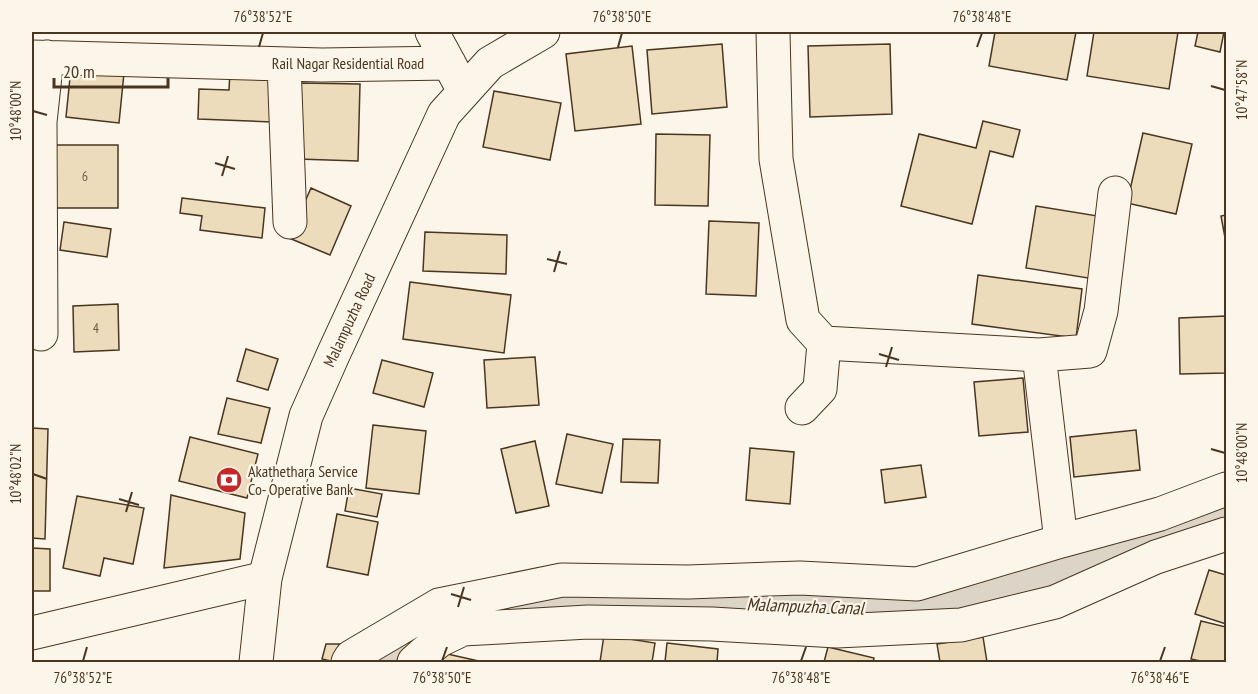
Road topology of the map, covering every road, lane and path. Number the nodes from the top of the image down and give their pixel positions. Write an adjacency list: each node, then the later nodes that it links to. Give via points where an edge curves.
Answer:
1 (432, 32): 5 (street)
2 (543, 32): 7 (street, Malampuzha Road, via 490,63)
3 (773, 32): 11 (street, via 777,159 803,320)
4 (39, 57): 6 (street, Rail Nagar Residential Road); 10 (street)
5 (448, 63): 6 (street, Rail Nagar Residential Road); 7 (street)
6 (284, 64): 9 (street)
7 (464, 92): 17 (street, Malampuzha Road, via 444,114 306,416)
8 (1115, 193): 12 (street, via 1101,311 1090,351)
9 (290, 222)
10 (40, 334)
11 (824, 344): 12 (street); 13 (street, via 820,389)
12 (1039, 355): 16 (street)
13 (802, 408)
14 (1227, 489): 16 (street, via 1160,514)
15 (1227, 534): 21 (street, via 1156,558 1055,602 962,625 837,631 588,622 463,629 440,640)
16 (1061, 541): 20 (street, via 916,584 800,578 688,582 562,580 439,605 351,657)
17 (265, 578): 18 (street); 19 (street, Malampuzha Road)
18 (32, 633)
19 (256, 663)
20 (348, 663)
21 (414, 663)

